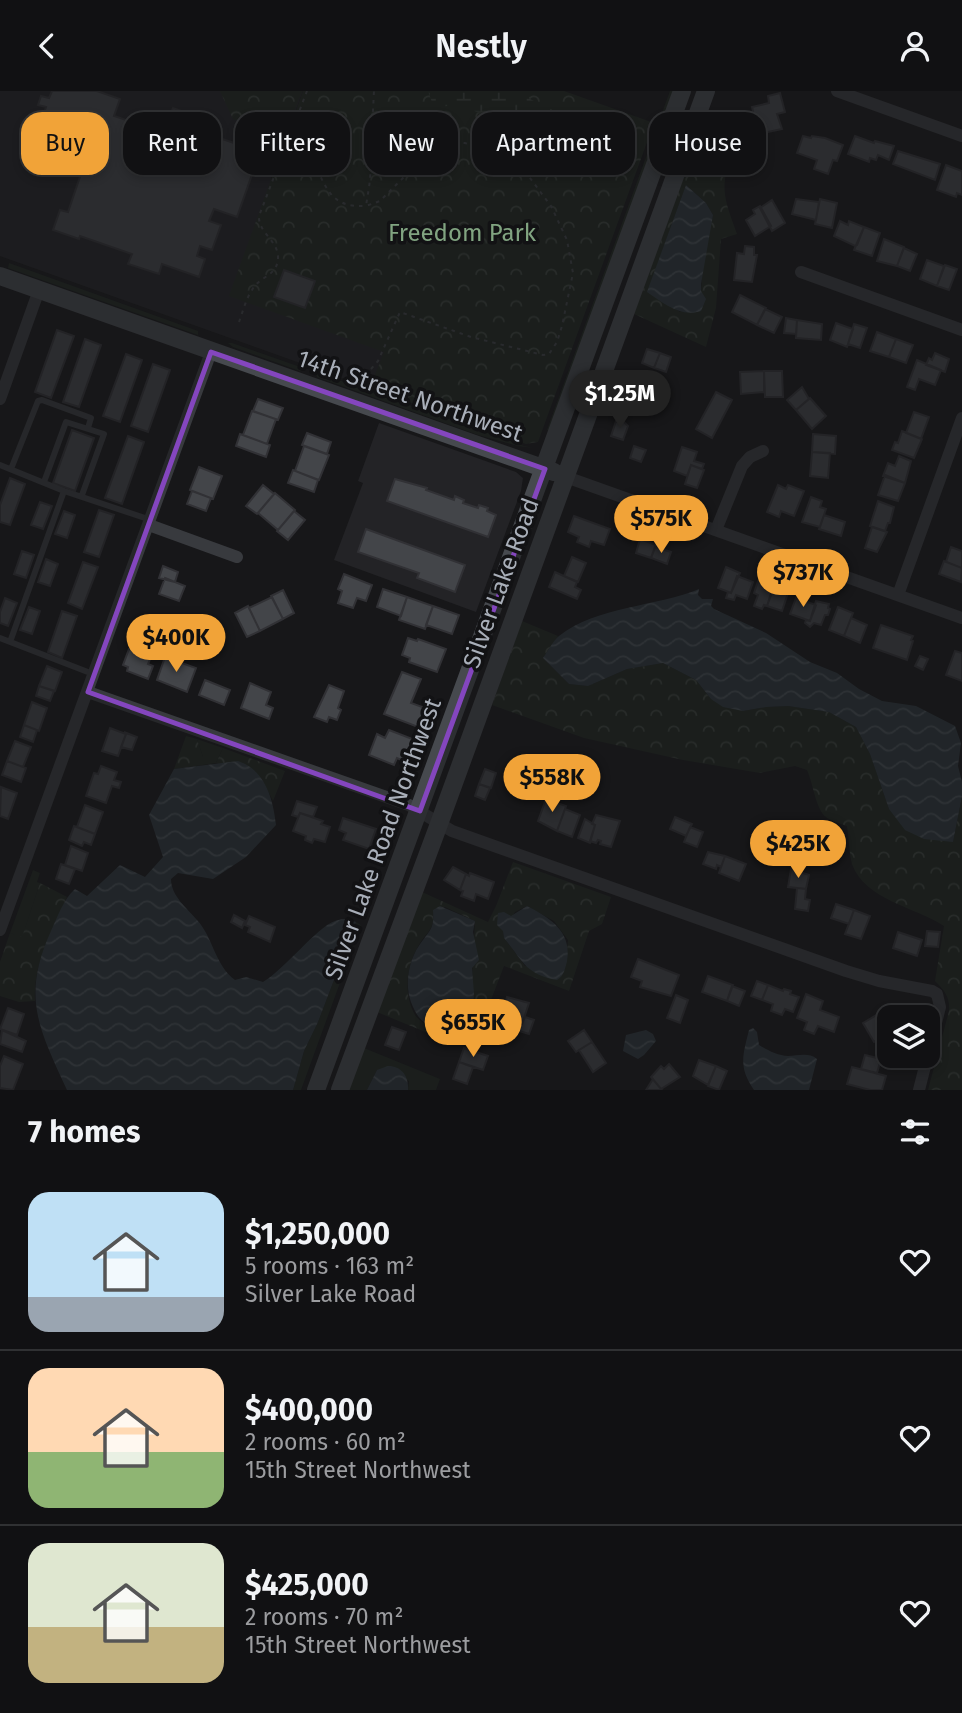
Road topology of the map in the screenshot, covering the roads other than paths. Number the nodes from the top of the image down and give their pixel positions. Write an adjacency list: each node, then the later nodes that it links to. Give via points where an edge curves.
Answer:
1 (682, 91): 17 (main road, Silver Lake Road Northwest)
2 (706, 91): 18 (main road, Silver Lake Road)
3 (837, 91): 4 (street)
4 (962, 136)
5 (801, 272): 8 (street)
6 (0, 276): 7 (main road, 14th Street Northwest)
7 (39, 290): 9 (main road, 14th Street Northwest); 10 (street)
8 (962, 330)
9 (211, 352): 17 (main road, 14th Street Northwest); 22 (street)
10 (5, 370): 11 (street)
11 (0, 399)
12 (961, 422): 25 (street)
13 (88, 428): 16 (lane, via 91,418 38,401); 19 (lane, via 66,422); 21 (lane, via 104,435)
14 (763, 451): 23 (street, via 742,466)
15 (0, 465): 16 (lane)
16 (11, 469): 19 (lane)
17 (545, 469): 18 (main road, 14th Street Northwest); 31 (main road, Silver Lake Road Northwest)
18 (566, 477): 23 (street, 14th Street Northwest); 32 (main road, Silver Lake Road)
19 (44, 482): 20 (lane)
20 (64, 491): 21 (lane); 28 (lane)
21 (82, 495): 22 (lane)
22 (150, 523): 24 (street); 29 (street)
23 (716, 530): 25 (street, 14th Street Northwest)
24 (237, 557)
25 (898, 595): 26 (street, 14th Street Northwest)
26 (962, 618)
27 (0, 638): 28 (lane)
28 (10, 642): 29 (lane)
29 (94, 674): 30 (street)
30 (88, 692): 31 (street); 33 (street)
31 (420, 811): 32 (street); 34 (main road, Silver Lake Road Northwest)
32 (439, 824): 35 (main road, Silver Lake Road); 36 (street, via 846,971 937,995 940,1007)
33 (0, 930)
34 (316, 1090)
35 (340, 1090)
36 (919, 1090)

